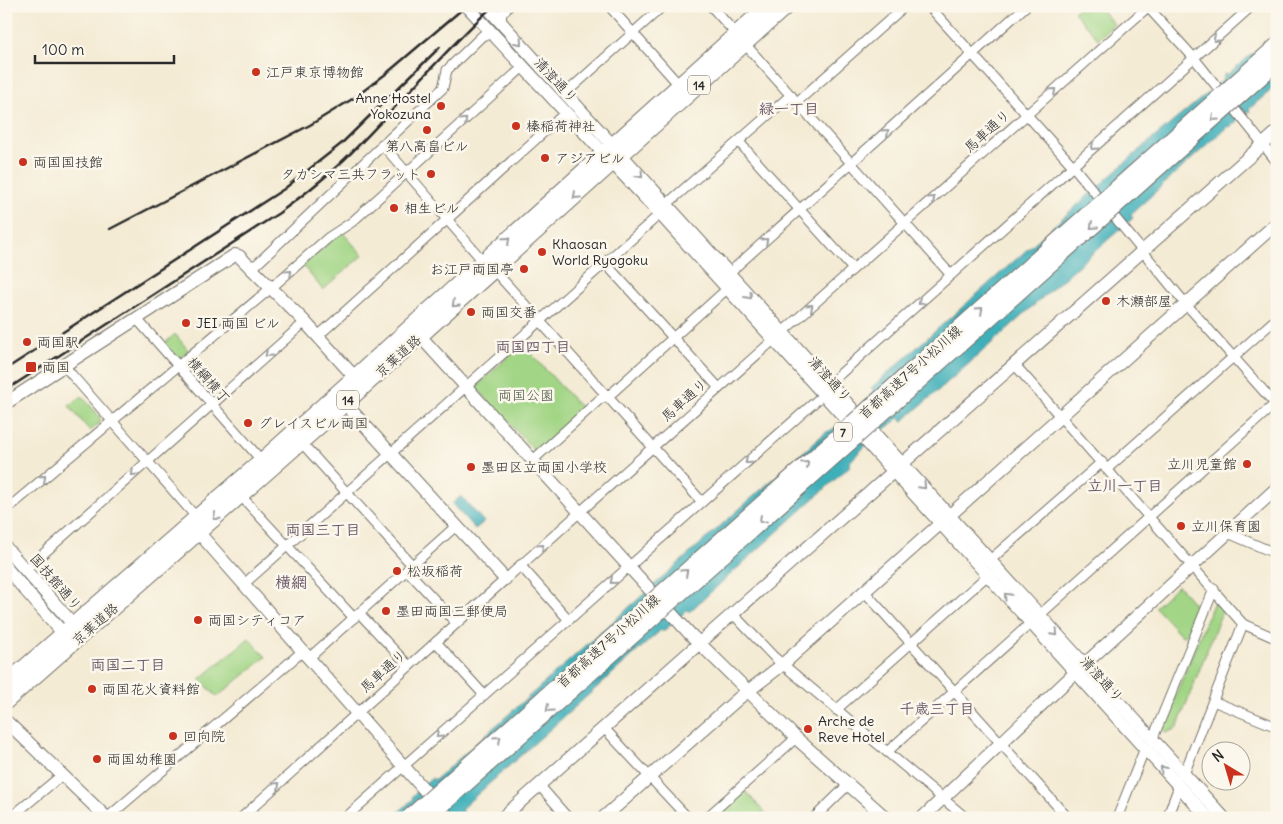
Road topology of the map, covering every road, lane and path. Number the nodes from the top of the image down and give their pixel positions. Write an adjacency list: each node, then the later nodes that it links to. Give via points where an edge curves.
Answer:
1 (467, 6): 16 (street, 清澄通り)
2 (486, 6): 14 (street, 清澄通り)
3 (509, 6): 14 (street, via 502,13)
4 (609, 6): 15 (street)
5 (663, 6): 15 (street)
6 (711, 6): 17 (street)
7 (768, 6): 17 (highway, 京葉道路 / 14)
8 (786, 6): 17 (highway, 京葉道路 / 14)
9 (905, 6): 25 (street)
10 (929, 6): 19 (street)
11 (1026, 6): 19 (street)
12 (1252, 6): 20 (street, one-way to 20)
13 (1148, 7): 20 (street); 27 (street, 馬車通り, one-way to 13)
14 (501, 22): 24 (street, 清澄通り, one-way to 24)
15 (633, 33): 23 (street); 24 (street)
16 (493, 35): 22 (street, 清澄通り); 30 (street, via 483,35 447,70 443,88)
17 (741, 39): 23 (highway, 京葉道路 / 14); 25 (street); 32 (highway, 京葉道路 / 14)
18 (1277, 46): 150 (highway, 首都高速7号小松川線 / 7, one-way to 18, bridge)
19 (972, 55): 27 (street); 34 (street, one-way to 19)
20 (1194, 58): 31 (street, bridge); 35 (street, one-way to 35)
21 (1277, 62): 151 (highway, 首都高速7号小松川線 / 7, one-way to 151, bridge)
22 (523, 67): 26 (street, 清澄通り); 36 (street, one-way to 22)
23 (680, 86): 32 (highway, 京葉道路 / 14)
24 (566, 93): 32 (street, 清澄通り)
25 (794, 99): 29 (street); 34 (street)
26 (565, 113): 32 (street, 清澄通り); 39 (street)
27 (1026, 115): 35 (street); 40 (street, 馬車通り, one-way to 27)
28 (1277, 132): 31 (street)
29 (739, 142): 37 (street); 38 (street)
30 (382, 144): 36 (street); 45 (street, via 257,264)
31 (1262, 145): 33 (street); 42 (street)
32 (613, 154): 37 (street, 清澄通り); 44 (highway, 京葉道路 / 14)
33 (1277, 162)
34 (852, 163): 38 (street); 40 (street)
35 (1072, 166): 42 (street, bridge); 48 (street)
36 (407, 174): 39 (street); 49 (street, one-way to 36)
37 (664, 209): 43 (street); 47 (street, 清澄通り); 50 (street, 清澄通り)
38 (800, 210): 46 (street); 47 (street, one-way to 38)
39 (447, 220): 44 (street); 56 (street)
40 (905, 223): 46 (street, 馬車通り); 48 (street)
41 (1277, 223): 51 (street)
42 (1142, 252): 51 (street); 61 (street)
43 (605, 263): 54 (street); 59 (street)
44 (488, 265): 54 (street); 57 (highway, 京葉道路 / 14, one-way to 57); 64 (highway, 京葉道路 / 14)
45 (249, 266): 49 (street); 52 (street, via 239,256 231,256)
46 (853, 269): 58 (street, 馬車通り, one-way to 46)
47 (729, 273): 58 (street, 清澄通り, one-way to 58)
48 (951, 275): 67 (street, one-way to 67)
49 (271, 288): 55 (street); 62 (street)
50 (728, 288): 58 (street, 清澄通り); 59 (street)
51 (1186, 303): 60 (street); 73 (street)
52 (136, 318): 62 (street, 横綱横丁); 63 (street)
53 (1277, 318): 60 (street)
54 (540, 321): 65 (street); 68 (street)
55 (305, 322): 56 (street); 71 (street, one-way to 71)
56 (318, 336): 64 (street)
57 (420, 336): 64 (highway, 京葉道路 / 14); 65 (street)
58 (777, 336): 66 (street, 馬車通り); 67 (street, 清澄通り)
59 (673, 338): 66 (street); 68 (street)
60 (1233, 357): 72 (street); 81 (street)
61 (1015, 365): 73 (street); 82 (street)
62 (178, 366): 71 (street, 横綱横丁); 74 (street)
63 (60, 368): 70 (street); 74 (street, via 68,370)
64 (359, 382): 69 (highway, 京葉道路 / 14)
65 (466, 387): 77 (street); 79 (street)
66 (719, 388): 76 (street, 馬車通り)
67 (826, 389): 82 (street, 清澄通り); 86 (street, one-way to 86)
68 (608, 396): 76 (street); 79 (street)
69 (341, 399): 75 (highway, 京葉道路 / 14); 77 (street); 80 (highway, 京葉道路 / 14)
70 (6, 404)
71 (212, 404): 78 (street); 80 (street, 横綱横丁)
72 (1276, 404): 89 (street)
73 (1060, 415): 81 (street); 90 (street)
74 (113, 420): 78 (street); 87 (street, one-way to 74)
75 (301, 442): 84 (street); 85 (highway, 京葉道路 / 14)
76 (653, 447): 86 (street); 88 (street, 馬車通り)
77 (391, 454): 84 (street); 92 (street)
78 (148, 460): 91 (street); 103 (street, one-way to 103)
79 (533, 460): 88 (street)
80 (262, 461): 91 (highway, 京葉道路 / 14)
81 (1104, 466): 89 (street); 97 (street)
82 (898, 468): 90 (street, 清澄通り); 109 (street)
83 (1277, 488): 93 (street)
84 (347, 493): 94 (street); 101 (street)
85 (241, 496): 91 (highway, 京葉道路 / 14, one-way to 91); 94 (street)
86 (702, 502): 100 (street)
87 (6, 510)
88 (580, 512): 98 (street, 馬車通り, one-way to 88); 100 (street)
89 (1149, 517): 99 (street); 112 (street)
90 (945, 519): 97 (street, 清澄通り); 104 (street, 清澄通り); 108 (street)
91 (198, 525): 106 (street); 115 (highway, 京葉道路 / 14)
92 (456, 526): 101 (street); 105 (street)
93 (1228, 533): 96 (street); 99 (street)
94 (287, 546): 106 (street); 110 (street)
95 (6, 548): 103 (street, 国技館通り)
96 (1277, 554)
97 (989, 561): 112 (street, 清澄通り)
98 (520, 565): 105 (street, 馬車通り); 111 (street)
99 (1192, 565): 107 (street); 123 (street)
100 (629, 566): 111 (street, one-way to 111); 119 (street)
101 (410, 567): 110 (street); 113 (street)
102 (6, 568): 115 (street, 国技館通り)
103 (25, 570): 115 (street, 国技館通り)
104 (988, 575): 112 (street, 清澄通り, one-way to 104); 118 (street)
105 (505, 579): 113 (street, 馬車通り)
106 (244, 584): 120 (street)
107 (1214, 589): 114 (street); 137 (street)
108 (864, 591): 118 (street); 121 (street)
109 (733, 614): 119 (street); 121 (street)
110 (356, 615): 120 (street); 122 (street)
111 (569, 620): 127 (street)
112 (1036, 620): 123 (street, 清澄通り); 126 (street)
113 (456, 623): 117 (street, 馬車通り)
114 (1243, 624): 116 (street); 129 (street)
115 (73, 634): 124 (highway, 京葉道路 / 14); 128 (highway, 京葉道路 / 14)
116 (1277, 639)
117 (436, 642): 122 (street, 馬車通り); 127 (street)
118 (912, 642): 126 (street); 130 (street)
119 (700, 643): 125 (street); 134 (street)
120 (306, 655): 131 (street); 147 (street)
121 (782, 665): 125 (street); 130 (street)
122 (409, 666): 131 (street, 馬車通り)
123 (1080, 668): 136 (street); 137 (street, 清澄通り)
124 (6, 684)
125 (748, 691): 135 (street); 141 (street)
126 (955, 692): 136 (street); 138 (street)
127 (484, 695): 139 (street, one-way to 139)
128 (6, 701)
129 (1212, 701): 133 (street); 142 (street)
130 (836, 710): 138 (street)
131 (358, 713): 139 (street); 148 (street, 馬車通り, one-way to 131)
132 (6, 721): 140 (street)
133 (1277, 727)
134 (604, 728): 141 (street); 143 (street)
135 (796, 738): 144 (street); 157 (street)
136 (1000, 743): 145 (street); 162 (street)
137 (1149, 743): 142 (street, 清澄通り); 163 (street)
138 (887, 752): 145 (street)
139 (404, 766): 149 (street); 152 (street, bridge)
140 (62, 775): 146 (street); 147 (street)
141 (650, 777): 155 (street); 156 (street)
142 (1181, 780): 164 (street); 165 (street, 清澄通り); 166 (street, 清澄通り)
143 (539, 785): 153 (street); 154 (street)
144 (848, 785): 158 (street); 159 (street)
145 (943, 798): 160 (street); 161 (street)
146 (10, 818)
147 (107, 818)
148 (241, 818)
149 (345, 818)
150 (409, 818)
151 (427, 818)
152 (449, 818)
153 (502, 818)
154 (568, 818)
155 (603, 818)
156 (688, 818)
157 (706, 818)
158 (814, 818)
159 (886, 818)
160 (922, 818)
161 (966, 818)
162 (1068, 818)
163 (1117, 818)
164 (1167, 818)
165 (1208, 818)
166 (1224, 818)

